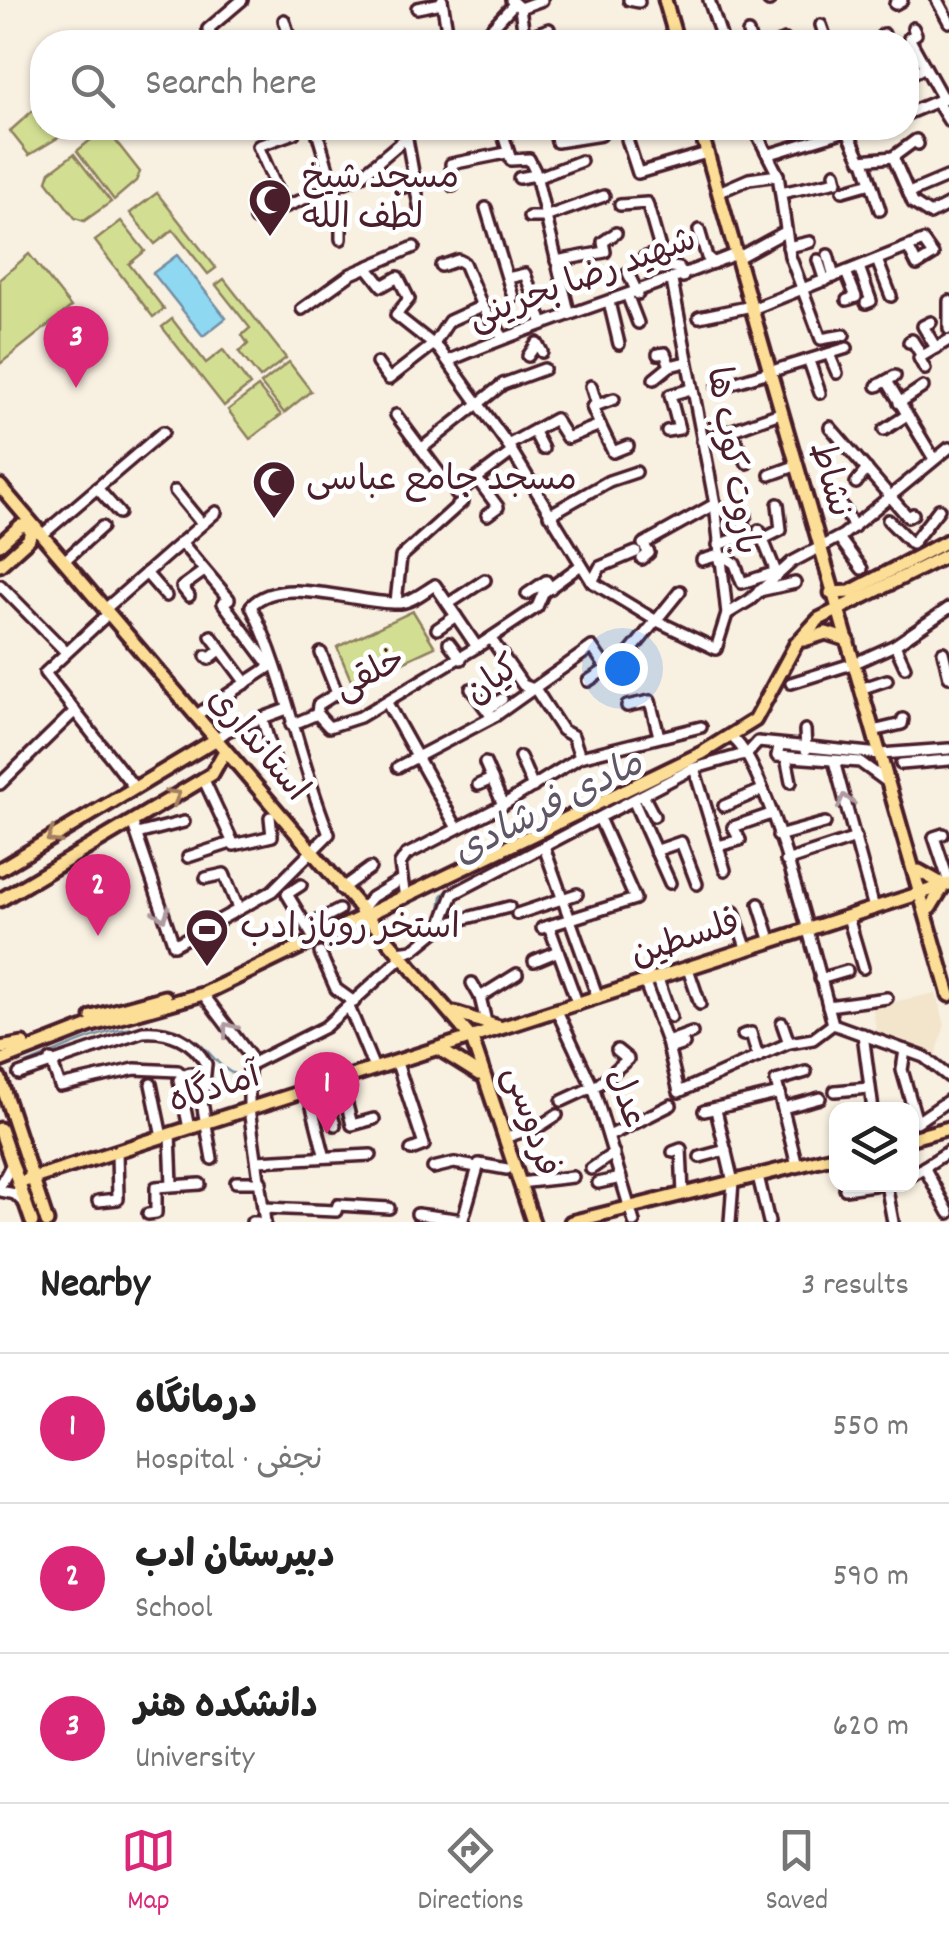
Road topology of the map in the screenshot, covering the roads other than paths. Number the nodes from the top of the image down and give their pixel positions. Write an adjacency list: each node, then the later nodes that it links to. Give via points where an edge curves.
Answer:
1 (242, 0): 13 (street)
2 (542, 0): 7 (street)
3 (665, 0): 18 (main road)
4 (709, 0): 19 (street)
5 (936, 0): 9 (street)
6 (442, 1): 8 (street); 15 (street)
7 (515, 4): 16 (street); 17 (street)
8 (417, 8)
9 (947, 15)
10 (284, 20): 14 (street)
11 (821, 25): 21 (street)
12 (733, 28): 20 (street)
13 (208, 30)
14 (287, 30)
15 (447, 30)
16 (490, 30)
17 (522, 30)
18 (673, 30)
19 (720, 30)
20 (731, 30)
21 (823, 30)
22 (919, 57): 23 (street)
23 (925, 68): 24 (street); 25 (street)
24 (919, 71)
25 (932, 80): 26 (street); 27 (street)
26 (921, 85)
27 (943, 99): 28 (street); 29 (street)
28 (919, 109)
29 (949, 121)
30 (275, 140): 67 (street, via 258,146)
31 (320, 140): 57 (street)
32 (398, 140): 57 (street, via 362,175)
33 (408, 140): 53 (street)
34 (503, 140): 41 (street)
35 (627, 140): 42 (street, via 638,174)
36 (704, 140): 42 (main road, نشاط)
37 (758, 140): 43 (street)
38 (815, 140): 43 (street)
39 (853, 140): 46 (street)
40 (918, 144): 44 (street)
41 (506, 153): 49 (street, via 511,160 529,159); 55 (street, via 450,165)
42 (708, 153): 60 (main road, نشاط)
43 (770, 154): 47 (street)
44 (894, 157): 46 (street); 61 (street)
45 (581, 161): 49 (street)
46 (864, 161): 52 (street)
47 (778, 174): 60 (street); 62 (street)
48 (835, 174): 54 (street, via 837,181)
49 (536, 176): 51 (street); 73 (street)
50 (947, 177): 61 (street)
51 (518, 178)
52 (873, 178): 59 (street); 70 (street)
53 (416, 184): 56 (street); 71 (street)
54 (824, 185): 58 (street); 64 (street)
55 (453, 186)
56 (400, 188)
57 (334, 189): 67 (street); 78 (street)
58 (802, 191): 62 (street); 65 (street)
59 (843, 191)
60 (719, 192): 84 (main road, نشاط)
61 (909, 192): 66 (street, via 916,212 930,214)
62 (781, 193): 76 (street)
63 (604, 196): 73 (street)
64 (829, 198)
65 (808, 202)
66 (949, 204)
67 (284, 205): 74 (street)
68 (627, 205): 82 (street, via 647,203)
69 (486, 208): 97 (street)
70 (880, 210)
71 (420, 211)
72 (529, 217): 73 (street)
73 (545, 217): 89 (street)
74 (254, 219)
75 (699, 230): 90 (street)
76 (785, 232): 83 (street); 84 (street, شهید رضا بحرینی)
77 (616, 233): 89 (street, via 603,242 606,252)
78 (341, 239)
79 (810, 242): 83 (street)
80 (414, 247): 92 (street)
81 (906, 248): 88 (street)
82 (661, 252): 86 (street); 96 (street, via 665,266 680,268)
83 (787, 254): 100 (street)
84 (738, 255): 90 (street, شهید رضا بحرینی); 109 (main road, نشاط)
85 (828, 256): 98 (street)
86 (643, 258)
87 (818, 260): 98 (street)
88 (877, 260): 93 (street); 102 (street)
89 (556, 262): 111 (street)
90 (714, 264): 96 (street, شهید رضا بحرینی)
91 (441, 266): 108 (street, via 462,261)
92 (367, 267): 110 (street); 122 (street, via 382,286 398,276 410,298 396,316)
93 (858, 267): 95 (street); 107 (street, via 871,301)
94 (628, 272): 101 (street)
95 (846, 272): 98 (street); 104 (street, via 856,298)
96 (682, 277): 99 (street, شهید رضا بحرینی)
97 (508, 278): 103 (street); 113 (street, via 525,274)
98 (829, 279): 100 (street)
99 (672, 281): 101 (street, شهید رضا بحرینی); 132 (street, باروت کوب ها)
100 (802, 290): 109 (street); 118 (street, via 821,339)
101 (633, 296): 106 (street, شهید رضا بحرینی); 115 (street)
102 (892, 296)
103 (513, 297)
104 (848, 300)
105 (949, 301): 116 (street)
106 (609, 302): 111 (street, شهید رضا بحرینی); 123 (street)
107 (866, 303)
108 (482, 306): 119 (street); 122 (street, via 450,321)
109 (752, 307): 112 (street); 138 (main road, نشاط)
110 (302, 310)
111 (569, 312): 113 (street, شهید رضا بحرینی)
112 (699, 317)
113 (542, 321): 117 (street, شهید رضا بحرینی)
114 (931, 322): 125 (street, via 923,326)
115 (638, 323)
116 (949, 328)
117 (521, 330): 119 (street, شهید رضا بحرینی); 126 (street, via 529,352 536,343)
118 (844, 335)
119 (502, 337): 130 (street, شهید رضا بحرینی)
120 (949, 340): 125 (street)
121 (908, 342): 129 (street)
122 (434, 344): 130 (street); 133 (street, via 389,378)
123 (618, 344)
124 (848, 348): 128 (street)
125 (936, 348): 129 (street)
126 (542, 352)
127 (658, 354): 134 (street, via 665,353)
128 (830, 354): 131 (street); 137 (street)
129 (922, 356): 136 (street)
130 (448, 361): 150 (street)
131 (809, 361): 138 (street); 147 (street)
132 (686, 362): 134 (street); 144 (street, باروت کوب ها)
133 (377, 363)
134 (670, 366): 139 (street)
135 (544, 369): 140 (street)
136 (925, 369)
137 (837, 373)
138 (770, 374): 143 (street); 154 (main road, نشاط)
139 (654, 379)
140 (514, 380): 146 (street); 150 (street)
141 (886, 381): 149 (street)
142 (924, 387): 149 (street)
143 (717, 388)
144 (691, 389): 152 (street, باروت کوب ها); 160 (street, via 670,395 678,429)
145 (594, 391): 151 (street)
146 (522, 393)
147 (820, 394)
148 (614, 399): 151 (street)
149 (899, 403): 156 (street)
150 (479, 404): 166 (street); 168 (street)
151 (597, 405): 157 (street, via 592,407)
152 (695, 406): 153 (street); 164 (street, باروت کوب ها)
153 (682, 408)
154 (780, 413): 161 (street); 172 (main road, نشاط)
155 (396, 415): 168 (street)
156 (906, 415): 159 (street); 170 (street)
157 (600, 425): 163 (street, via 567,438 562,419); 165 (street, via 613,452)
158 (830, 427): 173 (street)
159 (884, 430)
160 (667, 431)
161 (731, 431): 164 (street); 171 (street)
162 (163, 432): 180 (street)
163 (534, 432): 166 (street); 169 (street)
164 (702, 441): 184 (street, باروت کوب ها)
165 (628, 446)
166 (510, 448): 177 (street); 188 (street)
167 (949, 448): 170 (street)
168 (421, 449): 176 (street)
169 (543, 450)
170 (934, 459): 182 (street)
171 (746, 463)
172 (795, 466): 175 (street); 207 (main road, نشاط)
173 (868, 470): 178 (street); 182 (street)
174 (636, 472): 188 (street)
175 (770, 474)
176 (443, 478)
177 (477, 479): 192 (street, via 498,507); 234 (street, via 401,556)
178 (856, 483)
179 (0, 486): 195 (main road, استانداری)
180 (97, 488): 189 (street); 199 (street)
181 (174, 491): 194 (street)
182 (890, 497): 191 (street, via 908,517); 197 (street)
183 (838, 499): 197 (street)
184 (714, 504): 208 (street, باروت کوب ها); 222 (street, via 643,544 649,553 600,567)
185 (778, 504): 218 (street, via 781,530 761,535)
186 (939, 509): 205 (street)
187 (216, 512): 194 (street)
188 (543, 512): 198 (street)
189 (119, 513)
190 (746, 514): 208 (street, via 741,517 747,535)
191 (913, 514)
192 (487, 515)
193 (888, 520): 205 (street)
194 (202, 524): 203 (street)
195 (32, 525): 199 (main road, استانداری); 204 (main road, via 20,526); 214 (main road, via 28,539)
196 (102, 527): 213 (street)
197 (854, 527): 201 (street)
198 (558, 530): 200 (street); 206 (street)
199 (42, 535): 213 (main road, استانداری)
200 (548, 538)
201 (839, 538): 207 (street); 216 (street)
202 (949, 540): 211 (main road)
203 (181, 542): 217 (street); 219 (street)
204 (0, 544)
205 (912, 544): 211 (street)
206 (570, 550): 210 (street); 215 (street)
207 (819, 550): 218 (street); 221 (main road, نشاط)
208 (718, 554): 212 (street); 218 (street, via 735,564 742,584); 239 (street, باروت کوب ها)
209 (949, 554): 226 (main road)
210 (560, 555)
211 (918, 557): 226 (main road)
212 (702, 560)
213 (64, 561): 238 (main road, استانداری)
214 (0, 565)
215 (581, 565): 222 (street); 225 (street)
216 (862, 568)
217 (204, 571): 232 (street, via 182,587); 258 (street)
218 (776, 572): 228 (street)
219 (146, 573): 231 (street); 238 (street)
220 (485, 580): 235 (street)
221 (829, 580): 226 (main road); 230 (main road, نشاط)
222 (592, 582): 241 (street)
223 (795, 583): 228 (street)
224 (0, 585): 251 (street)
225 (551, 588): 229 (street, via 546,580); 245 (street, خلقی, via 537,608)
226 (866, 591): 233 (main road); 243 (main road)
227 (680, 592): 241 (street)
228 (757, 592): 239 (street)
229 (526, 594)
230 (832, 594): 233 (main road); 237 (main road, نشاط)
231 (166, 596)
232 (188, 596)
233 (852, 598): 237 (main road)
234 (396, 602): 235 (street, via 436,585); 258 (street, via 275,590 251,606)
235 (448, 604): 240 (street)
236 (949, 608): 248 (street)
237 (839, 610): 243 (main road, نشاط); 247 (main road, via 819,619)
238 (106, 612): 251 (street); 276 (main road, استانداری)
239 (727, 614): 241 (street, باروت کوب ها, via 716,649)
240 (456, 616): 242 (street); 249 (street)
241 (657, 621): 260 (street)
242 (437, 629)
243 (847, 634): 247 (main road, via 820,633); 257 (main road, نشاط)
244 (211, 636): 250 (street)
245 (492, 638): 249 (street, خلقی); 268 (street, via 523,686)
246 (449, 643): 255 (street)
247 (796, 644): 279 (main road)
248 (895, 645): 257 (street); 259 (street)
249 (478, 647): 255 (street, خلقی)
250 (220, 650): 254 (street); 264 (street)
251 (66, 652): 273 (street, via 45,673)
252 (943, 652): 256 (street)
253 (321, 653): 274 (street, via 337,693)
254 (206, 656)
255 (460, 658): 270 (street, خلقی)
256 (947, 663): 261 (street)
257 (855, 664): 265 (street); 266 (main road, نشاط)
258 (272, 666): 264 (street); 272 (street)
259 (905, 667)
260 (606, 669): 263 (street); 268 (street, کیان, via 592,646)
261 (949, 677)
262 (887, 680): 266 (street)
263 (588, 681)
264 (246, 683): 276 (street)
265 (791, 683)
266 (862, 688): 283 (main road, نشاط)
267 (471, 689): 275 (street)
268 (532, 689): 275 (street, کیان); 299 (street, via 573,736)
269 (502, 699): 275 (street)
270 (387, 703): 274 (street, خلقی, via 329,728); 297 (street)
271 (627, 706): 284 (street, via 650,701)
272 (287, 709): 277 (street); 280 (street)
273 (75, 711): 308 (street); 316 (street)
274 (316, 714): 280 (street, خلقی)
275 (490, 714): 297 (street, کیان)
276 (195, 716): 287 (main road, استانداری)
277 (262, 718): 287 (street); 306 (street)
278 (903, 719): 283 (street)
279 (756, 720): 286 (main road); 288 (street)
280 (291, 726): 337 (street, via 328,834)
281 (701, 728): 284 (street)
282 (805, 730): 291 (street)
283 (873, 732): 296 (main road, نشاط)
284 (658, 736): 299 (street)
285 (818, 736): 294 (street)
286 (731, 737): 295 (street); 355 (main road)
287 (215, 740): 292 (main road); 293 (main road, استانداری)
288 (758, 742): 289 (street); 295 (street)
289 (782, 749): 291 (street); 300 (street); 311 (street)
290 (949, 749): 296 (street)
291 (806, 750): 294 (street)
292 (196, 751): 309 (main road, via 215,755); 316 (main road)
293 (225, 751): 309 (main road); 337 (main road, استانداری)
294 (820, 751): 296 (street)
295 (748, 754): 307 (street); 317 (street)
296 (880, 754): 312 (main road, نشاط)
297 (420, 756): 305 (street, کیان); 328 (street)
298 (520, 757): 315 (street)
299 (580, 757): 315 (street)
300 (834, 760): 312 (street, via 867,765); 331 (street, one-way to 300)
301 (949, 760): 303 (street)
302 (485, 764): 310 (street)
303 (901, 764)
304 (0, 765): 308 (street)
305 (398, 767)
306 (277, 768)
307 (694, 768): 318 (street); 333 (street)
308 (8, 774): 313 (street)
309 (208, 776): 327 (main road, one-way to 309); 332 (street)
310 (492, 779): 314 (street); 319 (street)
311 (791, 782)
312 (888, 783): 335 (main road, نشاط)
313 (0, 784)
314 (478, 785)
315 (533, 787): 319 (street)
316 (134, 788): 341 (main road, one-way to 341)
317 (762, 790): 320 (street); 321 (street)
318 (638, 797): 322 (street); 324 (street); 336 (street)
319 (504, 804): 328 (street)
320 (724, 806)
321 (771, 814): 330 (street); 333 (street, via 733,827 740,840)
322 (654, 816)
323 (270, 817): 332 (street, via 272,836)
324 (600, 818): 334 (street); 366 (street, via 635,899)
325 (184, 822): 327 (street)
326 (824, 823): 330 (street)
327 (134, 828): 357 (main road); 359 (street, one-way to 359, via 174,945)
328 (457, 828): 346 (street, via 406,855)
329 (944, 834): 350 (street, via 934,837)
330 (778, 836): 339 (street)
331 (856, 838): 339 (street); 360 (street)
332 (231, 843): 338 (street)
333 (718, 846): 342 (street)
334 (544, 847): 347 (street); 367 (street, via 453,894)
335 (906, 847): 343 (main road, نشاط); 353 (main road, نشاط)
336 (655, 851): 348 (street); 349 (street, via 681,842)
337 (311, 853): 352 (main road, استانداری); 359 (street, via 272,890)
338 (188, 857)
339 (786, 861): 368 (street)
340 (370, 868): 352 (street)
341 (0, 869)
342 (725, 870)
343 (919, 871): 350 (main road); 353 (main road, نشاط)
344 (568, 877): 347 (street)
345 (206, 878): 359 (street, via 224,874)
346 (402, 879): 355 (street); 364 (street, via 372,897)
347 (556, 880): 356 (street)
348 (670, 883)
349 (696, 884)
350 (947, 884): 353 (main road, فلسطین); 361 (main road)
351 (301, 885): 369 (street, via 287,894)
352 (341, 888): 364 (main road, استانداری)
353 (922, 893): 360 (main road, فلسطین); 361 (main road); 390 (main road)
354 (577, 894): 356 (street)
355 (405, 898): 364 (main road)
356 (562, 898): 366 (street); 367 (street)
357 (0, 900)
358 (758, 904): 370 (street)
359 (238, 908)
360 (874, 908): 365 (main road, فلسطین)
361 (930, 908): 382 (main road)
362 (339, 910): 369 (street)
363 (734, 912): 371 (street)
364 (363, 914): 369 (main road); 374 (main road, استانداری); 379 (main road)
365 (848, 916): 368 (main road, فلسطین); 376 (street)
366 (570, 919): 372 (street, via 546,926); 391 (street)
367 (444, 924): 374 (street)
368 (807, 930): 370 (main road, فلسطین); 384 (street)
369 (310, 931): 379 (main road)
370 (771, 942): 371 (main road, فلسطین)
371 (747, 950): 377 (main road, فلسطین)
372 (558, 951): 375 (street); 395 (street)
373 (320, 952): 394 (street, via 336,989)
374 (399, 955): 394 (street); 397 (main road, استانداری)
375 (534, 961)
376 (863, 968)
377 (688, 969): 383 (main road, فلسطین); 393 (street)
378 (847, 971): 384 (street)
379 (243, 972): 388 (main road); 418 (main road, via 121,1008)
380 (489, 974): 387 (street)
381 (517, 974): 387 (street)
382 (949, 974)
383 (658, 978): 386 (main road, فلسطین); 400 (street)
384 (820, 979): 396 (street)
385 (472, 982): 389 (street)
386 (644, 983): 391 (main road, فلسطین); 414 (street)
387 (498, 986): 389 (street)
388 (203, 994): 398 (main road); 422 (street, one-way to 388)
389 (480, 996): 404 (street)
390 (949, 996)
391 (598, 998): 395 (main road, فلسطین)
392 (887, 998): 396 (street)
393 (700, 1004)
394 (352, 1005): 422 (street); 423 (street)
395 (578, 1005): 399 (main road, فلسطین)
396 (828, 1006): 402 (street)
397 (448, 1010): 404 (main road); 410 (main road, استانداری)
398 (137, 1012): 403 (main road); 406 (street)
399 (558, 1012): 405 (main road, فلسطین); 434 (street, عدل)
400 (672, 1017)
401 (782, 1023): 411 (street)
402 (833, 1024): 408 (street); 411 (street)
403 (92, 1025): 412 (street); 418 (main road)
404 (487, 1026): 405 (main road)
405 (508, 1028): 410 (main road, فلسطین)
406 (148, 1032): 412 (street); 448 (street, via 199,1050 206,1064)
407 (692, 1033): 414 (street)
408 (863, 1034): 417 (street); 435 (street)
409 (742, 1035): 419 (street, via 751,1033)
410 (470, 1040): 415 (main road, آمادگاه); 427 (main road, فردوسی); 456 (main road, فردوسی)
411 (789, 1043): 419 (street)
412 (100, 1044): 420 (street)
413 (684, 1044): 414 (street)
414 (668, 1046): 419 (street, via 678,1092)
415 (439, 1050): 421 (main road, آمادگاه); 427 (main road)
416 (617, 1050): 434 (street, via 628,1059)
417 (905, 1050): 428 (street); 440 (street, via 902,1070 917,1122)
418 (6, 1053): 429 (main road)
419 (758, 1057)
420 (51, 1060): 425 (street, via 60,1086 135,1069); 426 (street)
421 (397, 1063): 423 (main road, آمادگاه); 457 (street, via 424,1146)
422 (249, 1065): 445 (street)
423 (374, 1068): 431 (main road, آمادگاه)
424 (806, 1072): 438 (street, via 776,1081)
425 (190, 1073)
426 (18, 1074)
427 (480, 1074): 474 (main road, فردوسی)
428 (949, 1076)
429 (0, 1080): 480 (main road)
430 (179, 1080): 450 (street)
431 (341, 1080): 433 (main road, آمادگاه); 447 (street, via 352,1125)
432 (151, 1084): 453 (street)
433 (322, 1086): 436 (main road, آمادگاه); 449 (street)
434 (592, 1086): 441 (street); 454 (street, عدل)
435 (869, 1088): 437 (street); 442 (street)
436 (308, 1091): 445 (main road, آمادگاه); 463 (street)
437 (835, 1091)
438 (780, 1094): 444 (street); 458 (street, via 710,1110)
439 (820, 1098): 444 (street)
440 (949, 1100)
441 (562, 1101)
442 (871, 1102)
443 (671, 1106): 454 (street)
444 (783, 1108): 470 (street)
445 (249, 1109): 448 (main road, آمادگاه); 468 (street)
446 (557, 1114): 456 (street)
447 (374, 1119)
448 (205, 1123): 450 (main road, آمادگاه); 467 (street)
449 (335, 1125)
450 (189, 1128): 453 (main road, آمادگاه)
451 (949, 1128): 455 (main road)
452 (0, 1129): 469 (main road)
453 (166, 1136): 459 (main road, آمادگاه); 489 (street)
454 (609, 1136): 462 (street, عدل)
455 (919, 1136)
456 (504, 1138): 486 (main road, فردوسی)
457 (411, 1150)
458 (726, 1150): 465 (street); 484 (street)
459 (117, 1151): 477 (main road, آمادگاه); 494 (street, via 118,1199)
460 (949, 1151): 473 (street)
461 (674, 1152): 492 (street, via 682,1149)
462 (614, 1153): 475 (street, فردوسی); 481 (street, عدل)
463 (324, 1154): 464 (street); 468 (street)
464 (371, 1155)
465 (700, 1157)
466 (829, 1158): 470 (main road)
467 (212, 1159)
468 (257, 1161): 483 (street)
469 (12, 1164): 485 (main road); 490 (street)
470 (798, 1166): 479 (main road)
471 (477, 1167): 472 (street); 474 (street); 502 (street)
472 (433, 1168)
473 (924, 1168): 476 (street); 499 (street)
474 (507, 1169): 506 (main road, فردوسی)
475 (590, 1169)
476 (919, 1171)
477 (50, 1172): 480 (main road, آمادگاه); 493 (main road)
478 (573, 1176): 486 (street)
479 (758, 1176): 484 (main road); 511 (street)
480 (31, 1177): 485 (main road, آمادگاه); 493 (main road)
481 (621, 1178): 488 (street); 495 (street, عدل)
482 (236, 1182): 483 (street)
483 (261, 1182): 497 (street)
484 (733, 1182): 492 (main road); 510 (street)
485 (18, 1183): 496 (main road)
486 (519, 1183): 507 (main road, فردوسی)
487 (200, 1184): 489 (street)
488 (598, 1184)
489 (172, 1185): 500 (street, via 156,1188 156,1213)
490 (0, 1188): 496 (street)
491 (886, 1192): 512 (street)
492 (683, 1194): 495 (main road)
493 (38, 1197): 496 (main road); 504 (main road)
494 (98, 1200)
495 (630, 1207): 508 (main road); 509 (street, عدل)
496 (26, 1208): 503 (main road)
497 (264, 1208): 498 (street, via 322,1214 338,1204); 505 (street)
498 (389, 1208)
499 (949, 1213)
500 (148, 1214)
501 (417, 1214): 502 (street)
502 (462, 1221)
503 (32, 1222)
504 (47, 1222)
505 (265, 1222)
506 (525, 1222)
507 (533, 1222)
508 (571, 1222)
509 (634, 1222)
510 (730, 1222)
511 (769, 1222)
512 (893, 1222)

